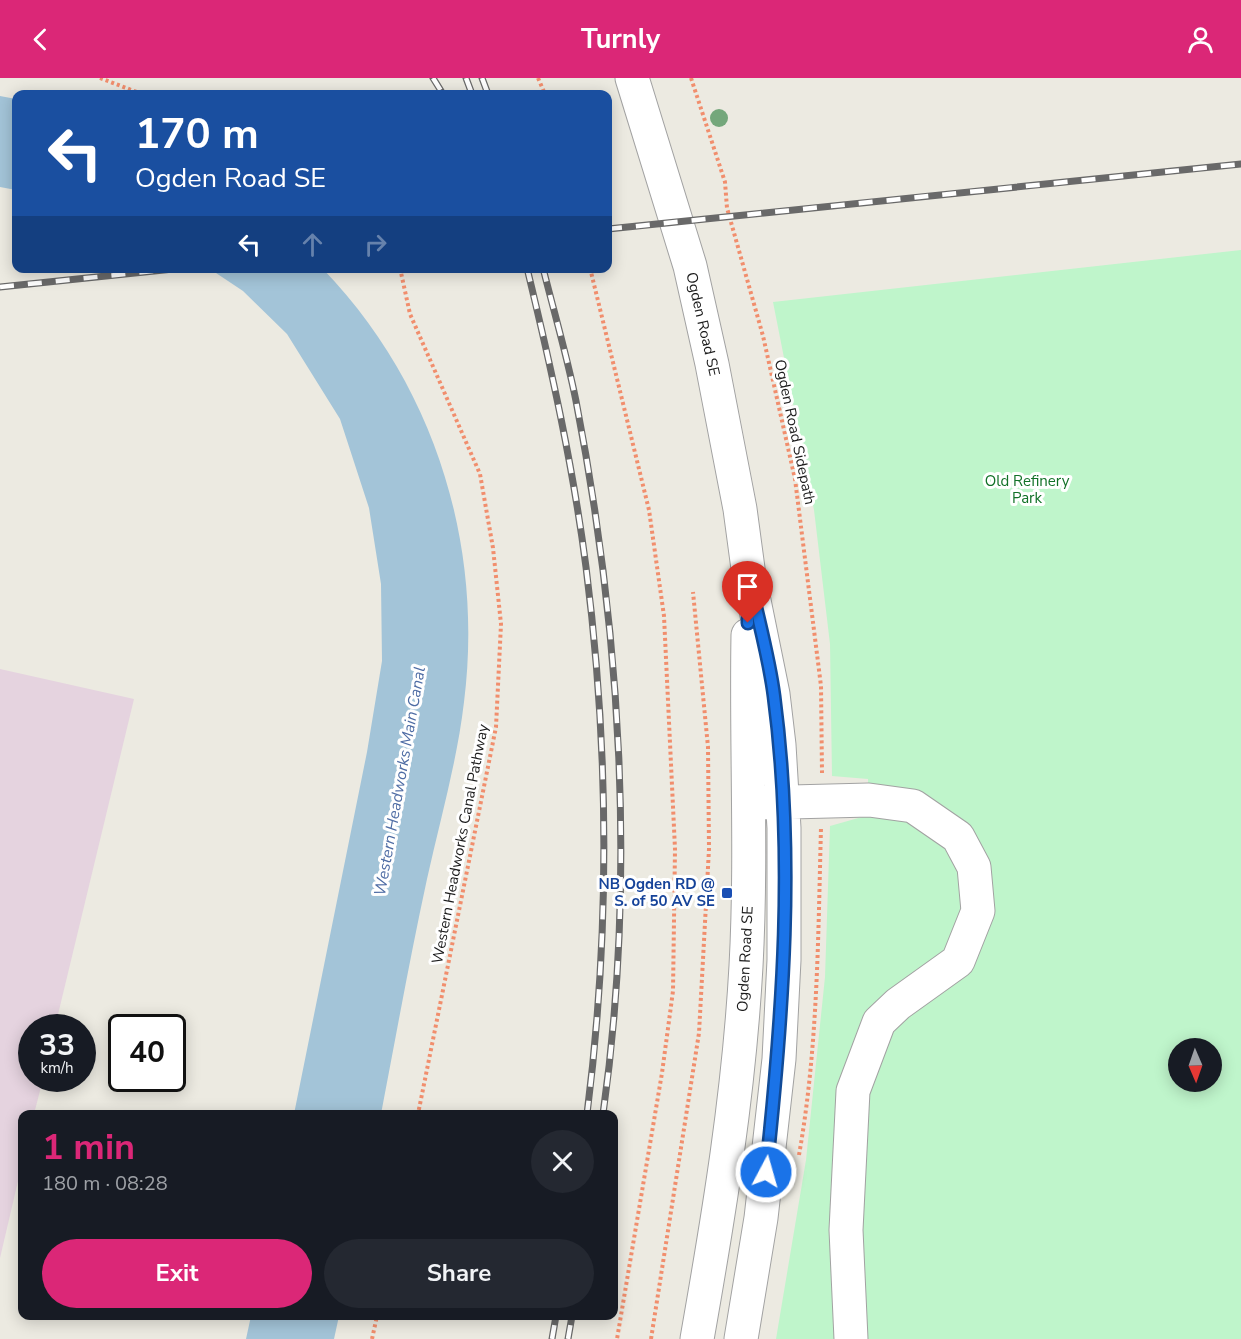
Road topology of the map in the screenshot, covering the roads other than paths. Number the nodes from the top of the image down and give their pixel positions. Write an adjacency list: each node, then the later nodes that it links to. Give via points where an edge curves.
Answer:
1 (632, 78): 2 (street, Ogden Road SE, via 692,277 740,509)
2 (749, 576): 3 (street, Ogden Road SE, via 774,694); 4 (street, Ogden Road SE)
3 (783, 802): 4 (street); 6 (street, Ogden Road SE, via 784,960 779,1059 761,1218); 7 (street, via 869,800 913,806 958,837 974,867 978,911 958,961 879,1022 853,1091 846,1230)
4 (750, 803): 5 (street, Ogden Road SE, via 739,1065 724,1192)
5 (697, 1339)
6 (741, 1339)
7 (852, 1339)

